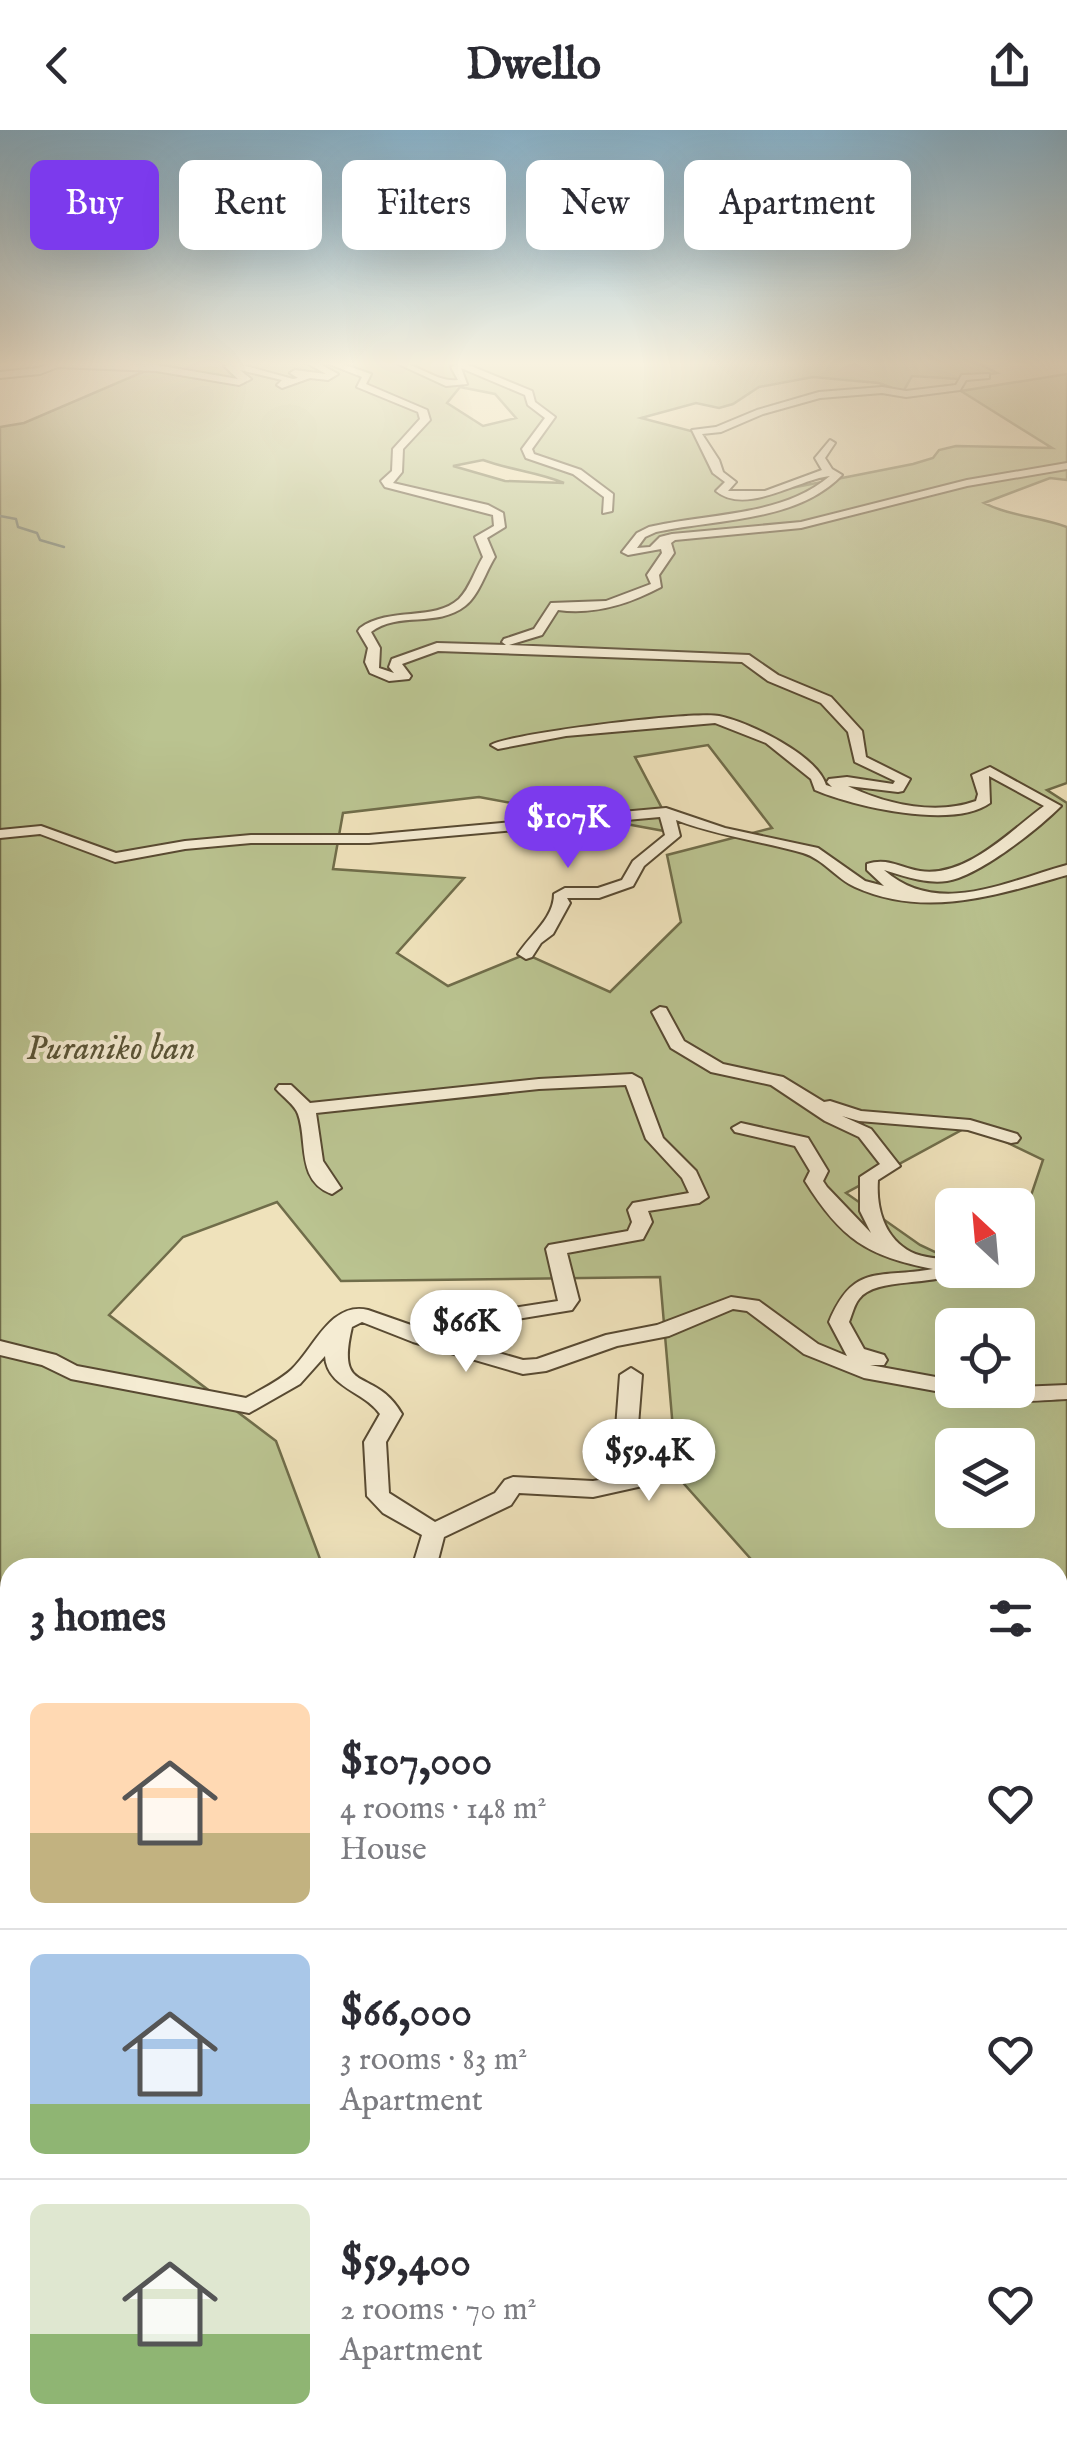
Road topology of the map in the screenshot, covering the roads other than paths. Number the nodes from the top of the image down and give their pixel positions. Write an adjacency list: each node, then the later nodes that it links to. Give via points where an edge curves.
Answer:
1 (396, 470): 8 (street, via 388,485 498,513 500,528 481,538 489,557 464,601 447,611 366,627 374,670 397,678 406,676 396,662 410,654)
2 (565, 470): 6 (street, via 596,483 609,496)
3 (717, 470): 5 (street, via 731,482 721,491 726,494 766,494)
4 (1042, 470): 7 (street, via 801,525)
5 (828, 471): 7 (street, via 837,475 834,480 798,498 653,529 628,552 653,550)
6 (606, 511)
7 (664, 540): 8 (street, via 668,554 653,574 656,585 596,608 555,606 538,632)
8 (492, 648): 10 (street, via 744,658 772,678 826,700 848,719 860,759 899,775 902,784 834,782)
9 (498, 745): 10 (street, via 690,719 728,721 775,744 825,792)
10 (897, 809): 14 (street, via 978,806 985,794 979,775 990,772 1054,806 982,860 947,876 872,867)
11 (666, 812): 12 (street, via 369,839 251,839 115,858 41,830); 14 (street, via 813,852 860,884); 15 (street, via 673,836 638,864 628,883 599,894 564,893 547,931)
12 (0, 834)
13 (1067, 870): 14 (street, via 966,899)
14 (912, 897)
15 (526, 954)
16 (660, 1012): 19 (street, via 677,1044 717,1068 777,1081)
17 (285, 1089): 18 (street)
18 (306, 1109): 22 (street, via 310,1157); 27 (street, via 632,1079 658,1144 681,1164 699,1197 640,1207 636,1235 556,1249 565,1306 474,1320)
19 (823, 1109): 21 (street, via 970,1125); 23 (street, via 874,1140 891,1166 869,1178 866,1200 869,1220)
20 (740, 1128): 23 (street, via 802,1142 819,1171 814,1181 822,1195 878,1247)
21 (1011, 1138)
22 (332, 1188)
23 (901, 1254): 24 (street)
24 (935, 1263)
25 (935, 1277): 29 (street, via 866,1282 839,1322 856,1354)
26 (343, 1321): 27 (street, via 361,1314); 28 (street, via 300,1373 249,1406 71,1372); 34 (street, via 334,1355 338,1368 348,1382 376,1393 392,1414 374,1442 378,1496)
27 (456, 1345): 31 (street, via 522,1367 539,1366 731,1303 752,1305 811,1348 846,1364)
28 (0, 1348)
29 (935, 1373)
30 (631, 1375): 34 (street, via 627,1428 642,1441 639,1480 600,1488 513,1485 503,1499)
31 (935, 1384)
32 (1035, 1392): 33 (street)
33 (1067, 1392)
34 (434, 1532): 35 (street)
35 (427, 1558)

